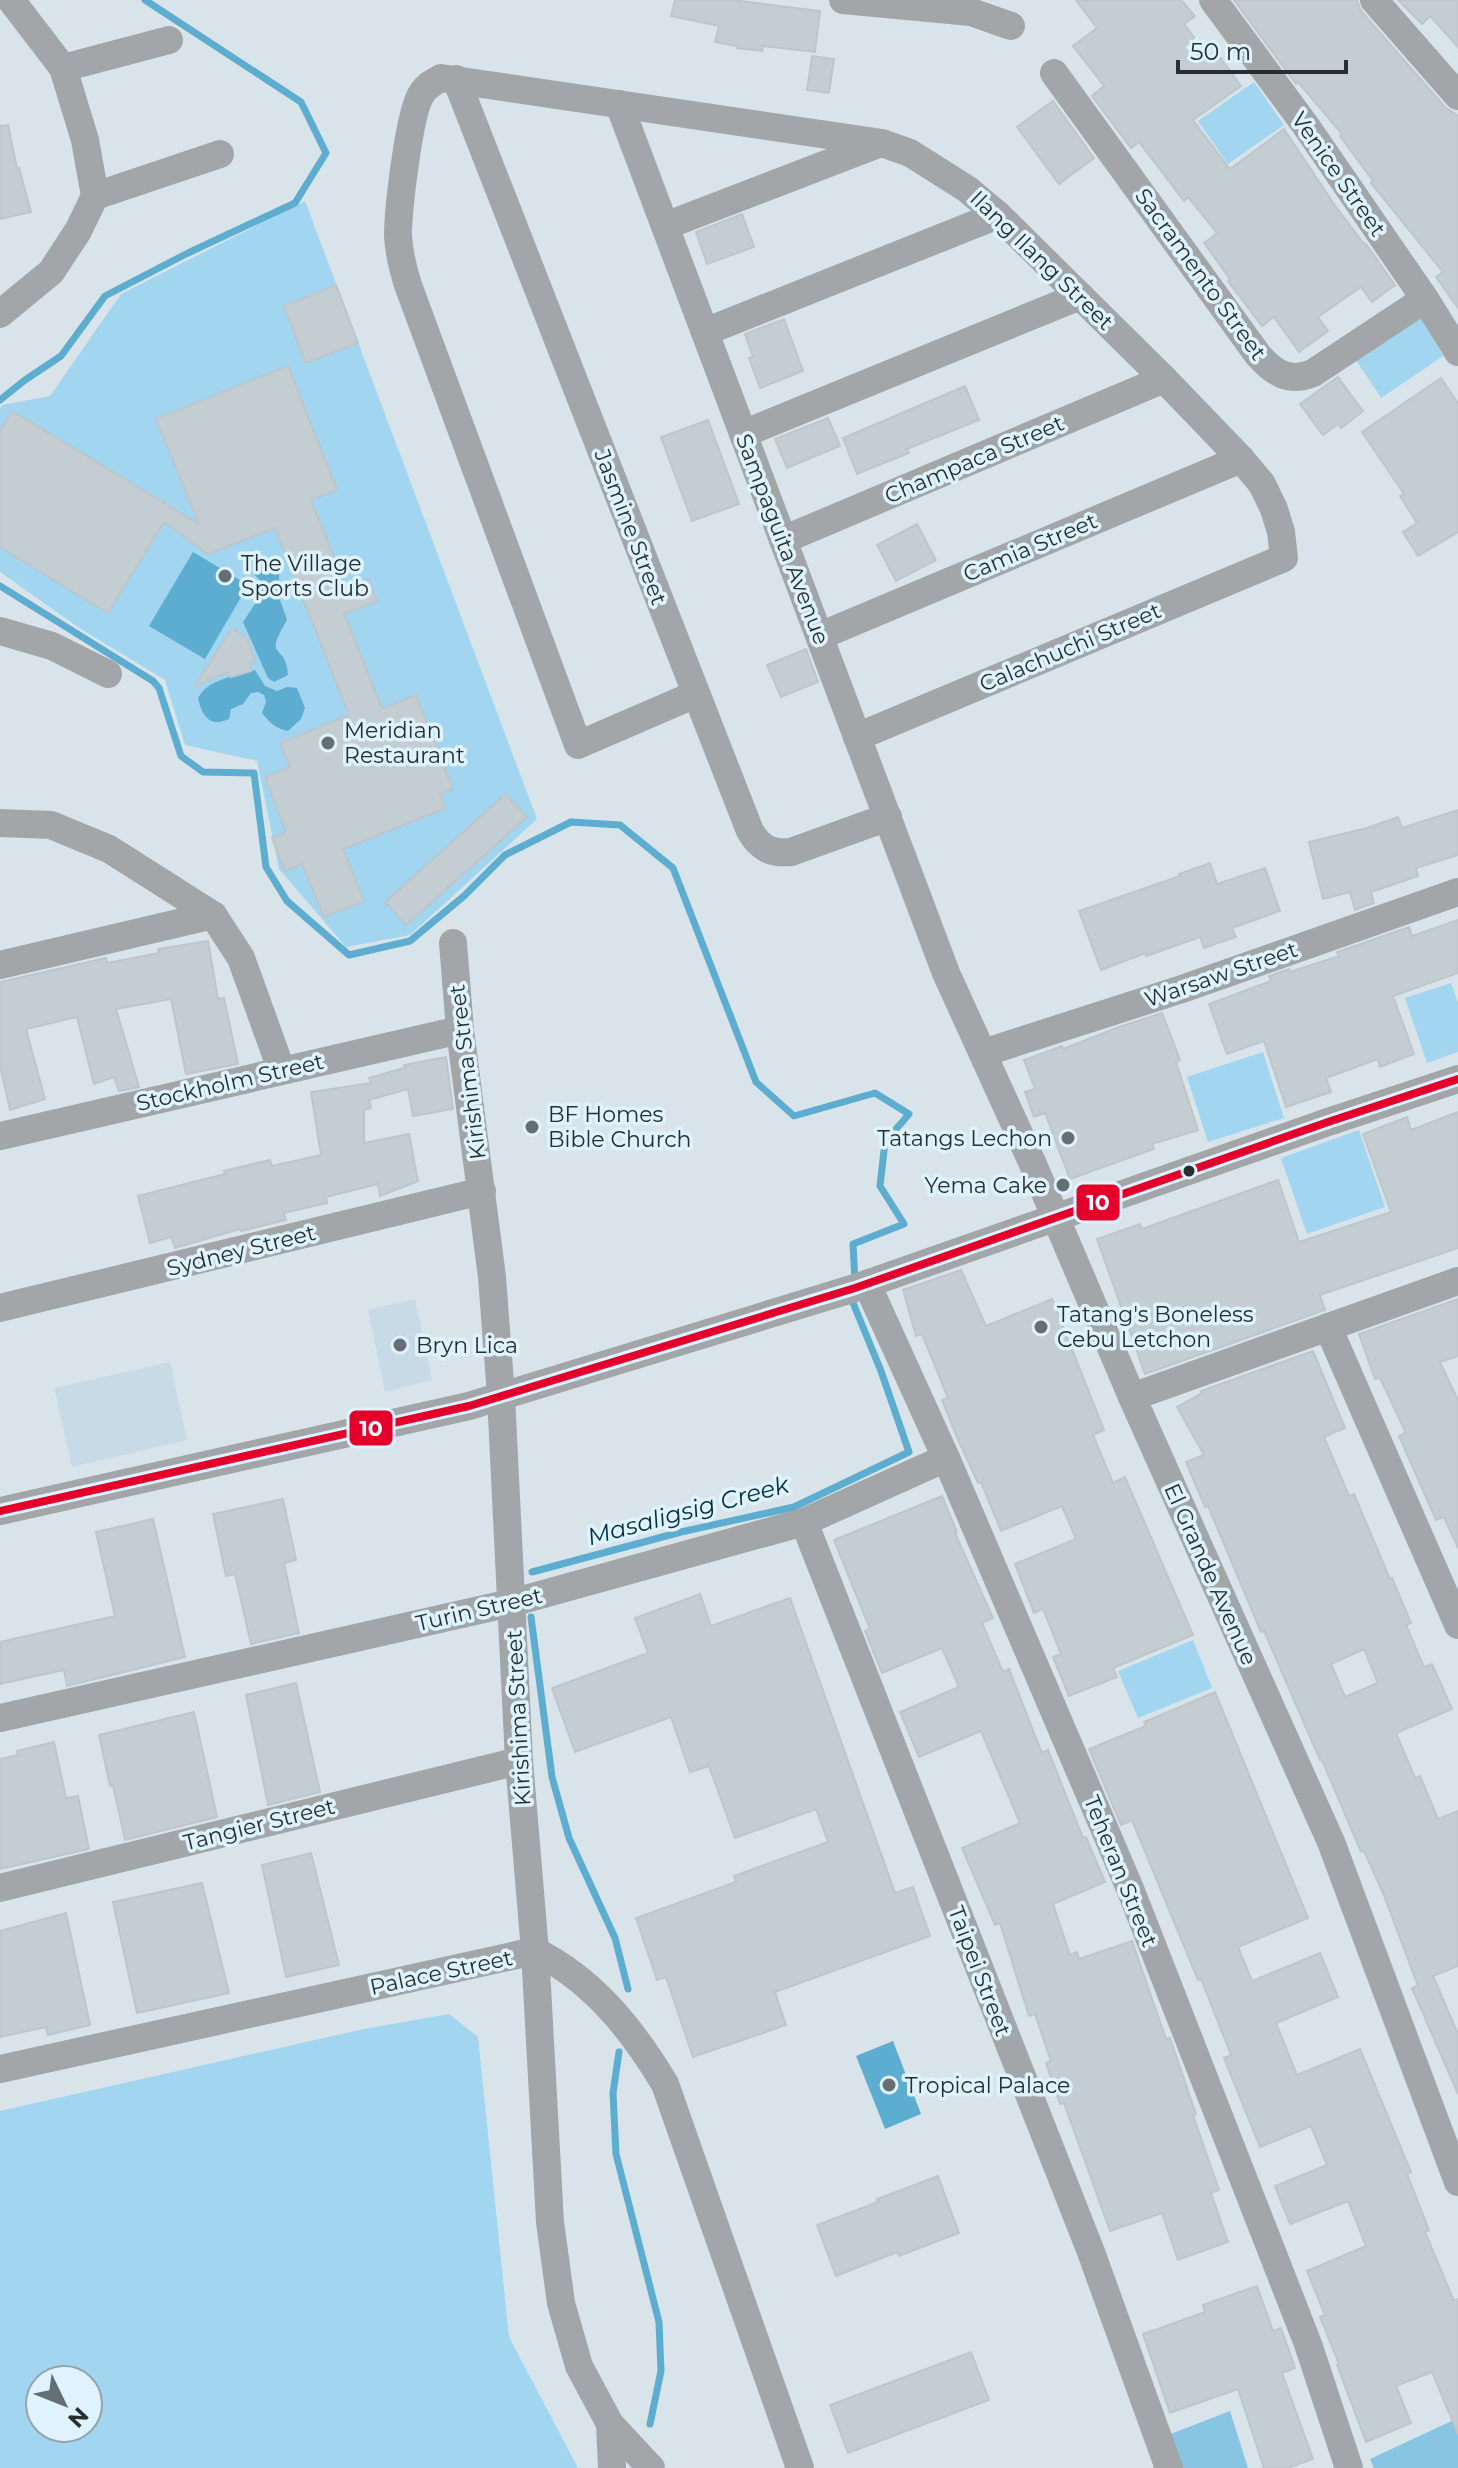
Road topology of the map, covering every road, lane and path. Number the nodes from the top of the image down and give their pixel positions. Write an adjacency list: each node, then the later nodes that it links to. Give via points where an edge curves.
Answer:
1 (11, 0): 8 (street)
2 (843, 0): 5 (street)
3 (1213, 0): 19 (street, Venice Street)
4 (1374, 0): 11 (street)
5 (972, 6): 6 (street)
6 (1011, 26)
7 (169, 40): 8 (street)
8 (63, 68): 15 (street)
9 (1054, 73): 19 (street, Sacramento Street, via 1258,355 1282,375 1300,378 1313,373)
10 (456, 79): 12 (street, Ilang Ilang Street); 31 (street, Jasmine Street); 31 (street, via 431,83 414,109 400,209 402,263 578,745)
11 (1458, 96)
12 (619, 104): 13 (street, Ilang Ilang Street); 17 (street, Sampaguita Avenue)
13 (882, 143): 16 (street, Ilang Ilang Street, via 942,171); 17 (street)
14 (220, 154): 15 (street)
15 (95, 196): 20 (street, via 51,272)
16 (998, 215): 18 (street, Ilang Ilang Street); 21 (street)
17 (665, 226): 21 (street, Sampaguita Avenue)
18 (1080, 296): 23 (street, Ilang Ilang Street); 24 (street)
19 (1425, 299): 22 (street, Venice Street)
20 (0, 314)
21 (705, 332): 24 (street, Sampaguita Avenue)
22 (1458, 352)
23 (1164, 379): 25 (street, Ilang Ilang Street); 26 (street, Champaca Street)
24 (743, 434): 26 (street, Sampaguita Avenue)
25 (1241, 459): 27 (street, Ilang Ilang Street, via 1274,509); 29 (street, Camia Street)
26 (783, 540): 29 (street, Sampaguita Avenue)
27 (1284, 558): 32 (street, Calachuchi Street)
28 (0, 631): 30 (street, via 52,646)
29 (820, 636): 32 (street, Sampaguita Avenue)
30 (108, 674)
31 (696, 694): 33 (street, Jasmine Street, via 750,831 766,850 791,852)
32 (857, 737): 33 (street, Sampaguita Avenue)
33 (888, 817): 39 (street, Sampaguita Avenue)
34 (0, 823): 36 (street, via 51,825 109,849)
35 (1458, 892): 41 (street, Warsaw Street)
36 (213, 915): 38 (street); 42 (street, via 241,958)
37 (453, 943): 40 (street, Kirishima Street)
38 (0, 965)
39 (946, 973): 41 (street, El Grande Avenue)
40 (460, 1030): 42 (street, Stockholm Street); 45 (street, Kirishima Street)
41 (983, 1053): 46 (street, El Grande Avenue)
42 (281, 1069): 44 (street, Stockholm Street)
43 (1458, 1079): 46 (street)
44 (0, 1136)
45 (482, 1191): 49 (street, Sydney Street); 51 (street, Kirishima Street)
46 (1053, 1217): 48 (street); 52 (street, El Grande Avenue)
47 (1458, 1281): 50 (street)
48 (867, 1284): 51 (street); 53 (street, Teheran Street)
49 (0, 1308)
50 (1328, 1327): 52 (street); 57 (street)
51 (501, 1396): 54 (street); 56 (street, Kirishima Street)
52 (1132, 1397): 63 (street, El Grande Avenue, via 1331,1842)
53 (946, 1458): 55 (street, Turin Street); 69 (street, Teheran Street, via 1131,1891 1308,2344)
54 (0, 1511)
55 (804, 1522): 56 (street, Turin Street); 68 (street, Taipei Street, via 1091,2252)
56 (511, 1603): 58 (street, Turin Street); 59 (street, Kirishima Street)
57 (1458, 1625)
58 (0, 1718)
59 (519, 1761): 60 (street, Tangier Street); 61 (street, Kirishima Street)
60 (0, 1888)
61 (535, 1951): 62 (street, Palace Street); 64 (street, Kirishima Street, via 550,2222 561,2303 579,2366); 67 (street, Palace Street, via 582,1980 610,2007 665,2084)
62 (0, 2069)
63 (1458, 2182)
64 (610, 2424): 65 (street); 66 (street, Kirishima Street)
65 (612, 2468)
66 (651, 2468)
67 (800, 2468)
68 (1169, 2468)
69 (1349, 2468)

